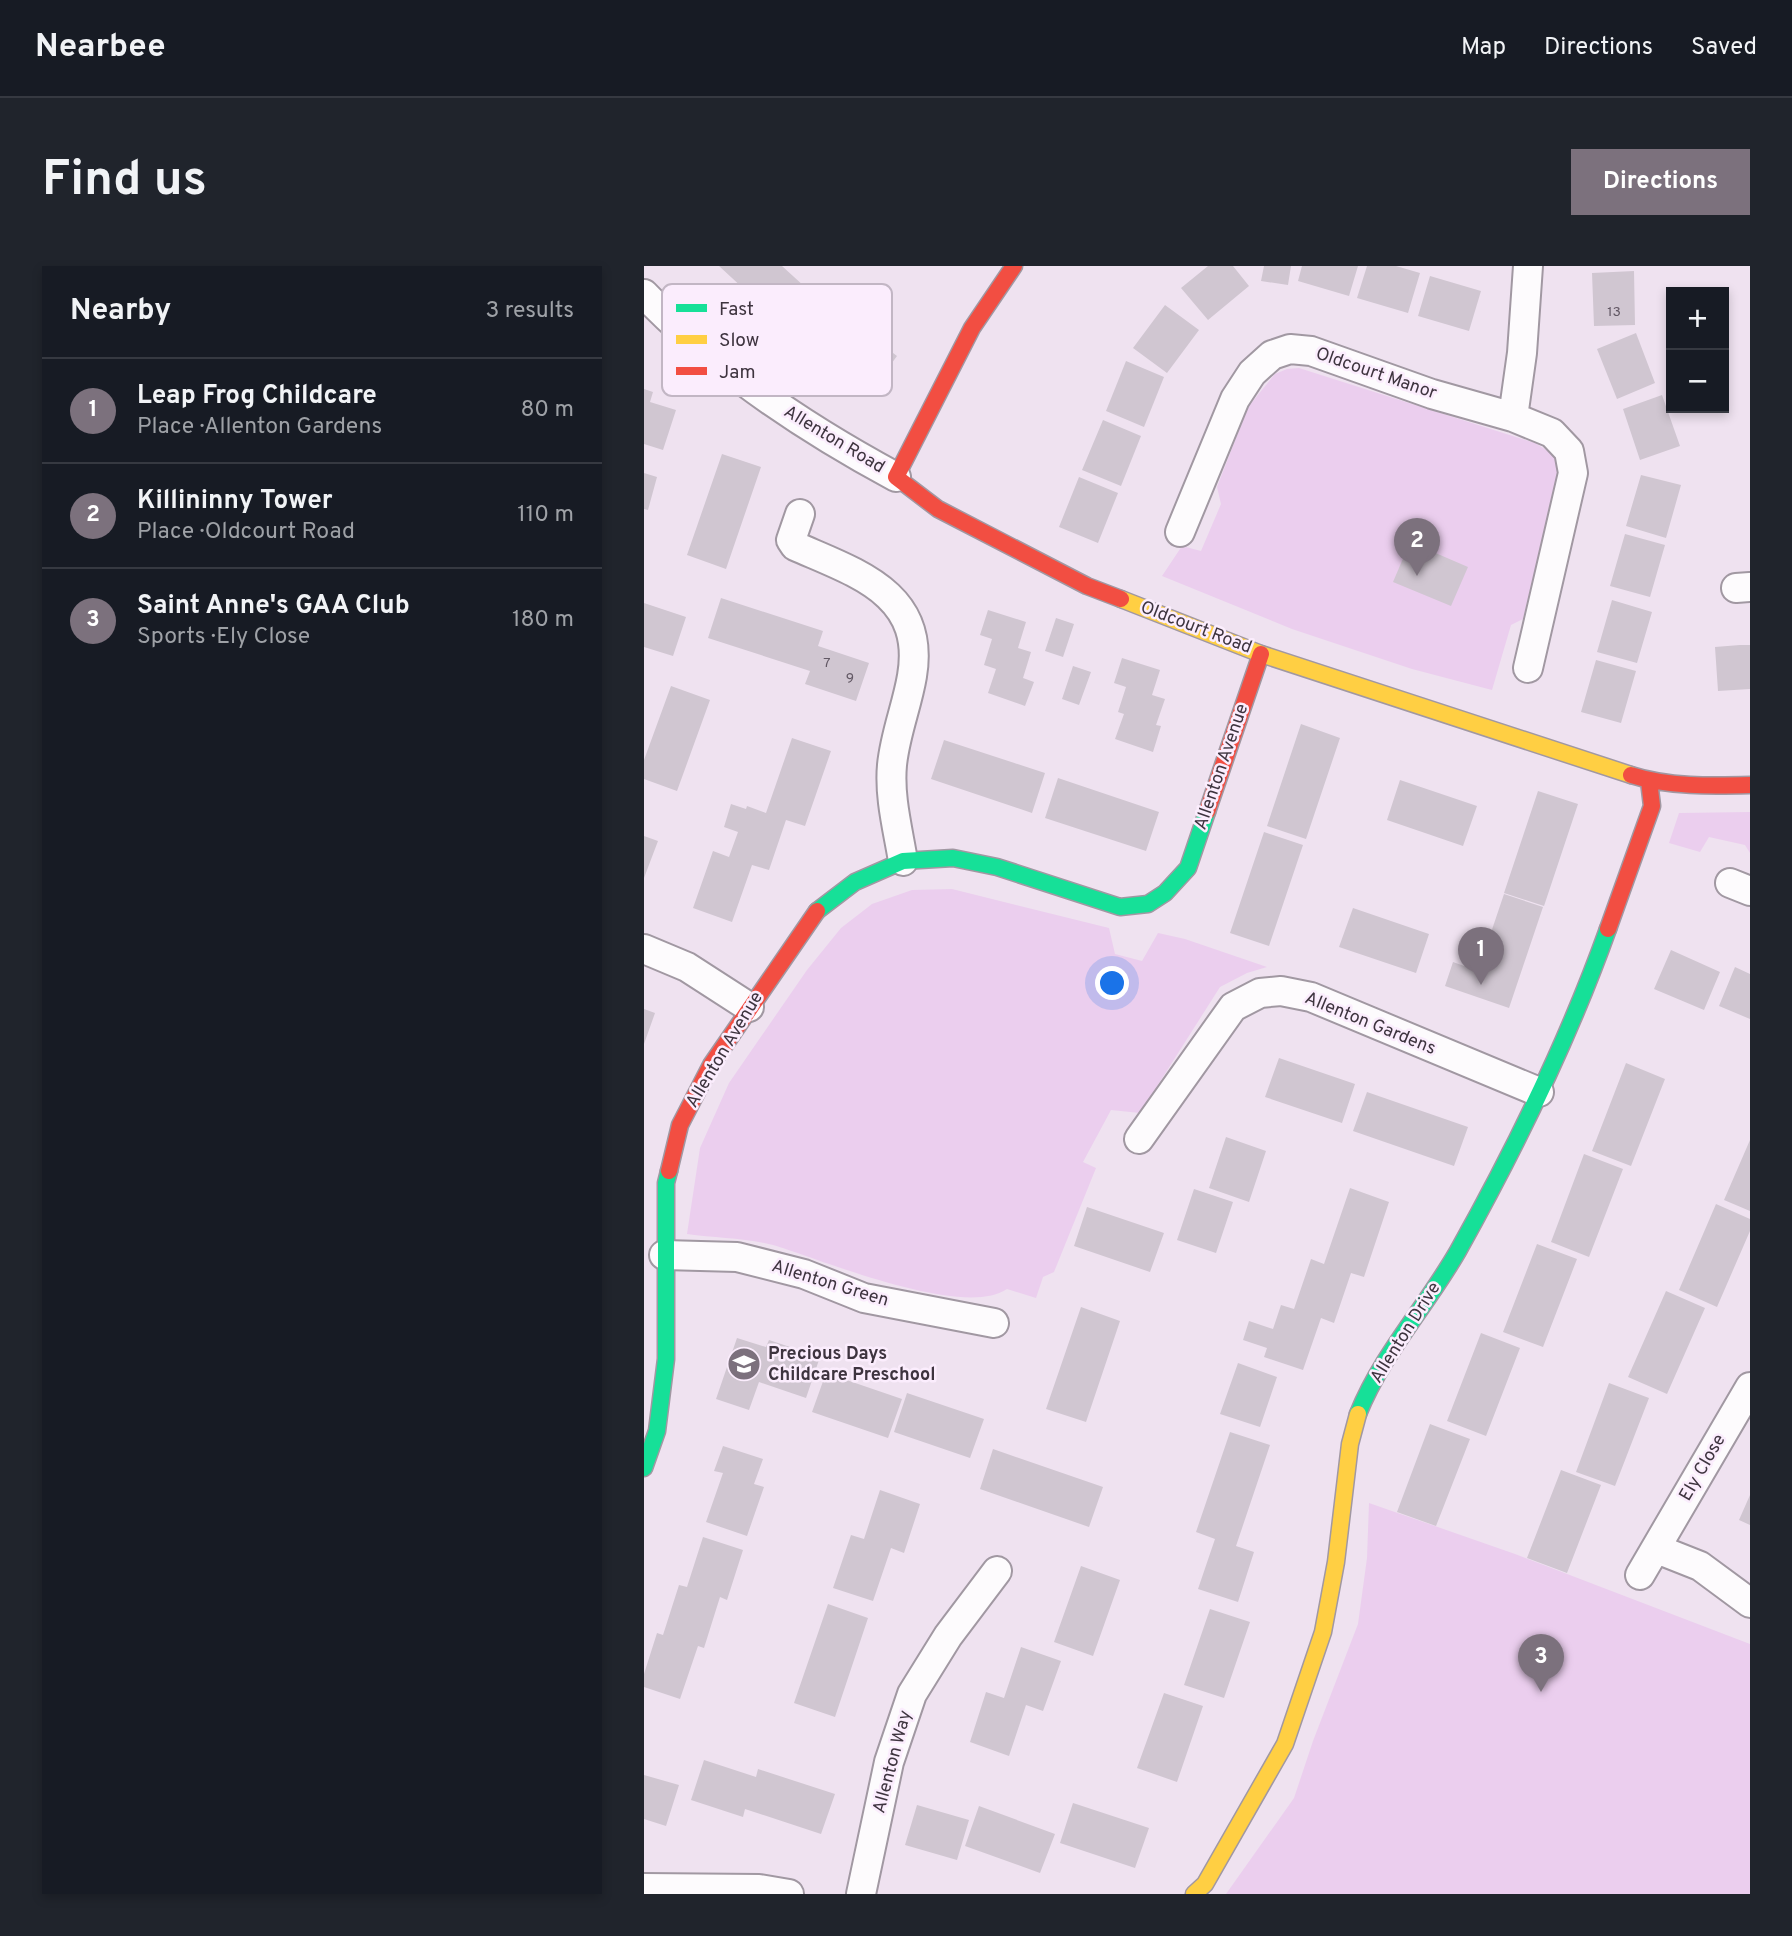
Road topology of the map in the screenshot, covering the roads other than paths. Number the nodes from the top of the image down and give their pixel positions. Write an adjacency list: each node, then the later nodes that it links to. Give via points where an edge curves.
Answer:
1 (1014, 266): 7 (street, via 972,327)
2 (1528, 266): 6 (street)
3 (644, 294): 4 (street, Allenton Road)
4 (662, 313)
5 (764, 396): 7 (street, Allenton Road, via 832,442)
6 (1513, 417): 9 (street, Oldcourt Manor, via 1311,351 1290,349 1272,355 1252,373 1235,400); 11 (street, Oldcourt Manor, via 1552,433 1569,451 1573,473)
7 (896, 477): 10 (street, Oldcourt Road, via 938,509 1087,586)
8 (800, 514): 14 (street, via 791,540 796,546 870,580 899,605 912,636 912,675 891,768)
9 (1180, 532)
10 (1261, 653): 12 (street, Oldcourt Road); 14 (street, Allenton Avenue, via 1188,868 1148,904 1120,907 997,867 953,858)
11 (1528, 668)
12 (1649, 781): 13 (street, Oldcourt Road); 17 (street, Allenton Drive, via 1652,806 1590,979)
13 (1750, 785)
14 (902, 861): 16 (street, Allenton Avenue, via 855,882 814,913)
15 (644, 949): 16 (street, via 687,967)
16 (749, 1007): 19 (street, Allenton Avenue, via 711,1065 680,1125 666,1183)
17 (1539, 1093): 18 (street, Allenton Gardens, via 1311,998 1281,991 1260,993 1234,1007); 30 (street, Allenton Drive, via 1456,1254 1380,1368 1359,1412 1350,1444 1336,1562 1322,1632 1285,1744 1205,1884)
18 (1139, 1139)
19 (664, 1255): 20 (street, Allenton Green, via 737,1257 804,1274 864,1298); 22 (street, Allenton Avenue, via 666,1359 657,1431)
20 (994, 1323)
21 (1750, 1387): 23 (street, Ely Close)
22 (644, 1468)
23 (1657, 1549): 25 (street, Ely Close); 26 (street, via 1700,1566)
24 (996, 1571): 29 (street, Allenton Way, via 912,1694 889,1762)
25 (1640, 1575)
26 (1750, 1603)
27 (644, 1888): 28 (street, via 758,1889)
28 (789, 1894)
29 (861, 1894)
30 (1194, 1894)

